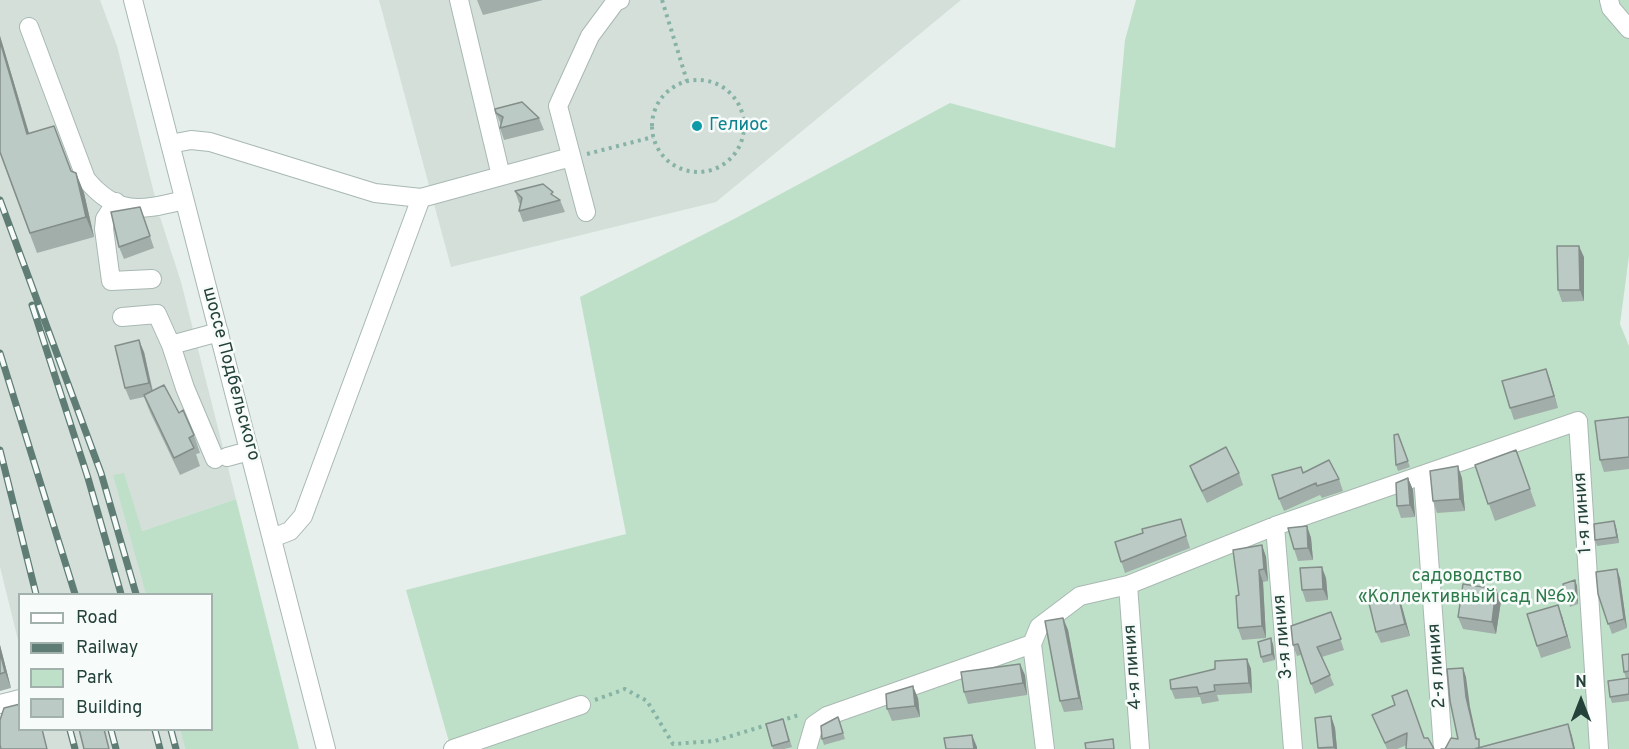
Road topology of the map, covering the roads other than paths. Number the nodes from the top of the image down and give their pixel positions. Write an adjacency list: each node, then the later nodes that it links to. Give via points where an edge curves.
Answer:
1 (133, 0): 7 (street, шоссе Подбельского)
2 (459, 0): 9 (street)
3 (617, 0): 8 (street, via 590,36 558,106)
4 (1609, 0): 6 (street)
5 (29, 27): 12 (street, via 86,179 97,192)
6 (1629, 29)
7 (170, 144): 10 (street, via 210,142 375,193); 11 (street, шоссе Подбельского)
8 (571, 158): 9 (street); 13 (street)
9 (501, 176): 10 (street)
10 (421, 198): 21 (street, via 306,509 290,531)
11 (184, 200): 12 (street, via 130,210); 16 (street, шоссе Подбельского)
12 (116, 202): 14 (street, via 105,219 104,229 111,281)
13 (586, 212)
14 (152, 279)
15 (122, 317): 17 (street, via 157,314)
16 (219, 332): 17 (street); 18 (street, шоссе Подбельского)
17 (171, 345): 18 (street, via 185,388 221,458)
18 (249, 451): 21 (street, шоссе Подбельского)
19 (1423, 476): 20 (street); 33 (street, 2-я линия); 34 (street, 1-я линия, via 1578,422)
20 (1275, 526): 22 (street); 32 (street, 3-я линия)
21 (272, 538): 27 (street, шоссе Подбельского)
22 (1128, 585): 23 (street, via 1080,596 1039,627); 31 (street, 4-я линия)
23 (1032, 644): 29 (street, via 827,716 814,725); 30 (street)
24 (18, 700): 25 (street)
25 (0, 704)
26 (581, 705): 28 (street)
27 (326, 749)
28 (453, 749)
29 (807, 749)
30 (1045, 749)
31 (1140, 749)
32 (1293, 749)
33 (1443, 749)
34 (1599, 749)

